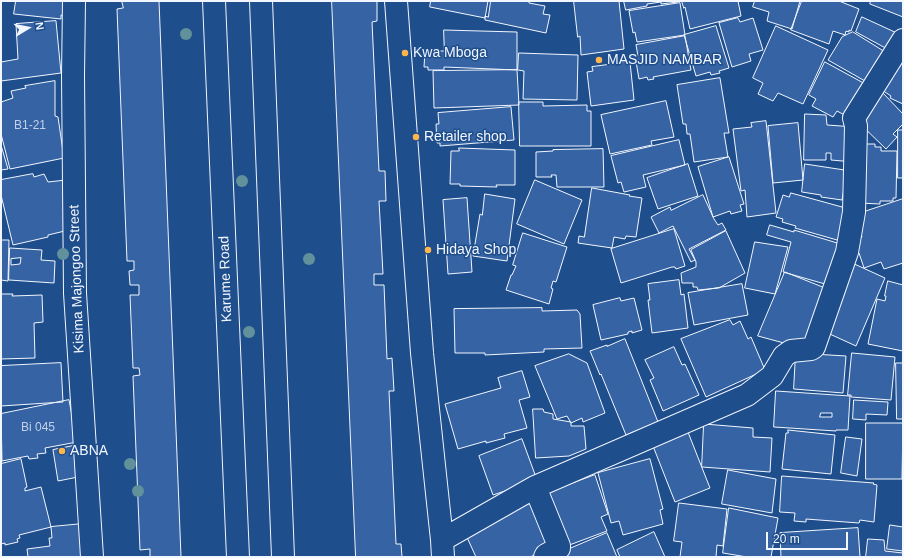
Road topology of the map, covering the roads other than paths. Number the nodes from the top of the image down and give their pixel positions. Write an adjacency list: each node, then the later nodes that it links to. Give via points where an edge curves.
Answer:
1 (74, 1): 8 (street, Kisima Majongoo Street, via 75,293)
2 (214, 1): 9 (street, Karume Road)
3 (261, 1): 10 (street)
4 (396, 1): 7 (street, via 421,346)
5 (903, 40): 6 (street, via 854,118 854,212 847,252 814,347 791,351 784,356 772,376 747,395)
6 (534, 487): 7 (street); 11 (street, via 559,546)
7 (442, 549)
8 (92, 557)
9 (238, 557)
10 (283, 557)
11 (545, 557)

